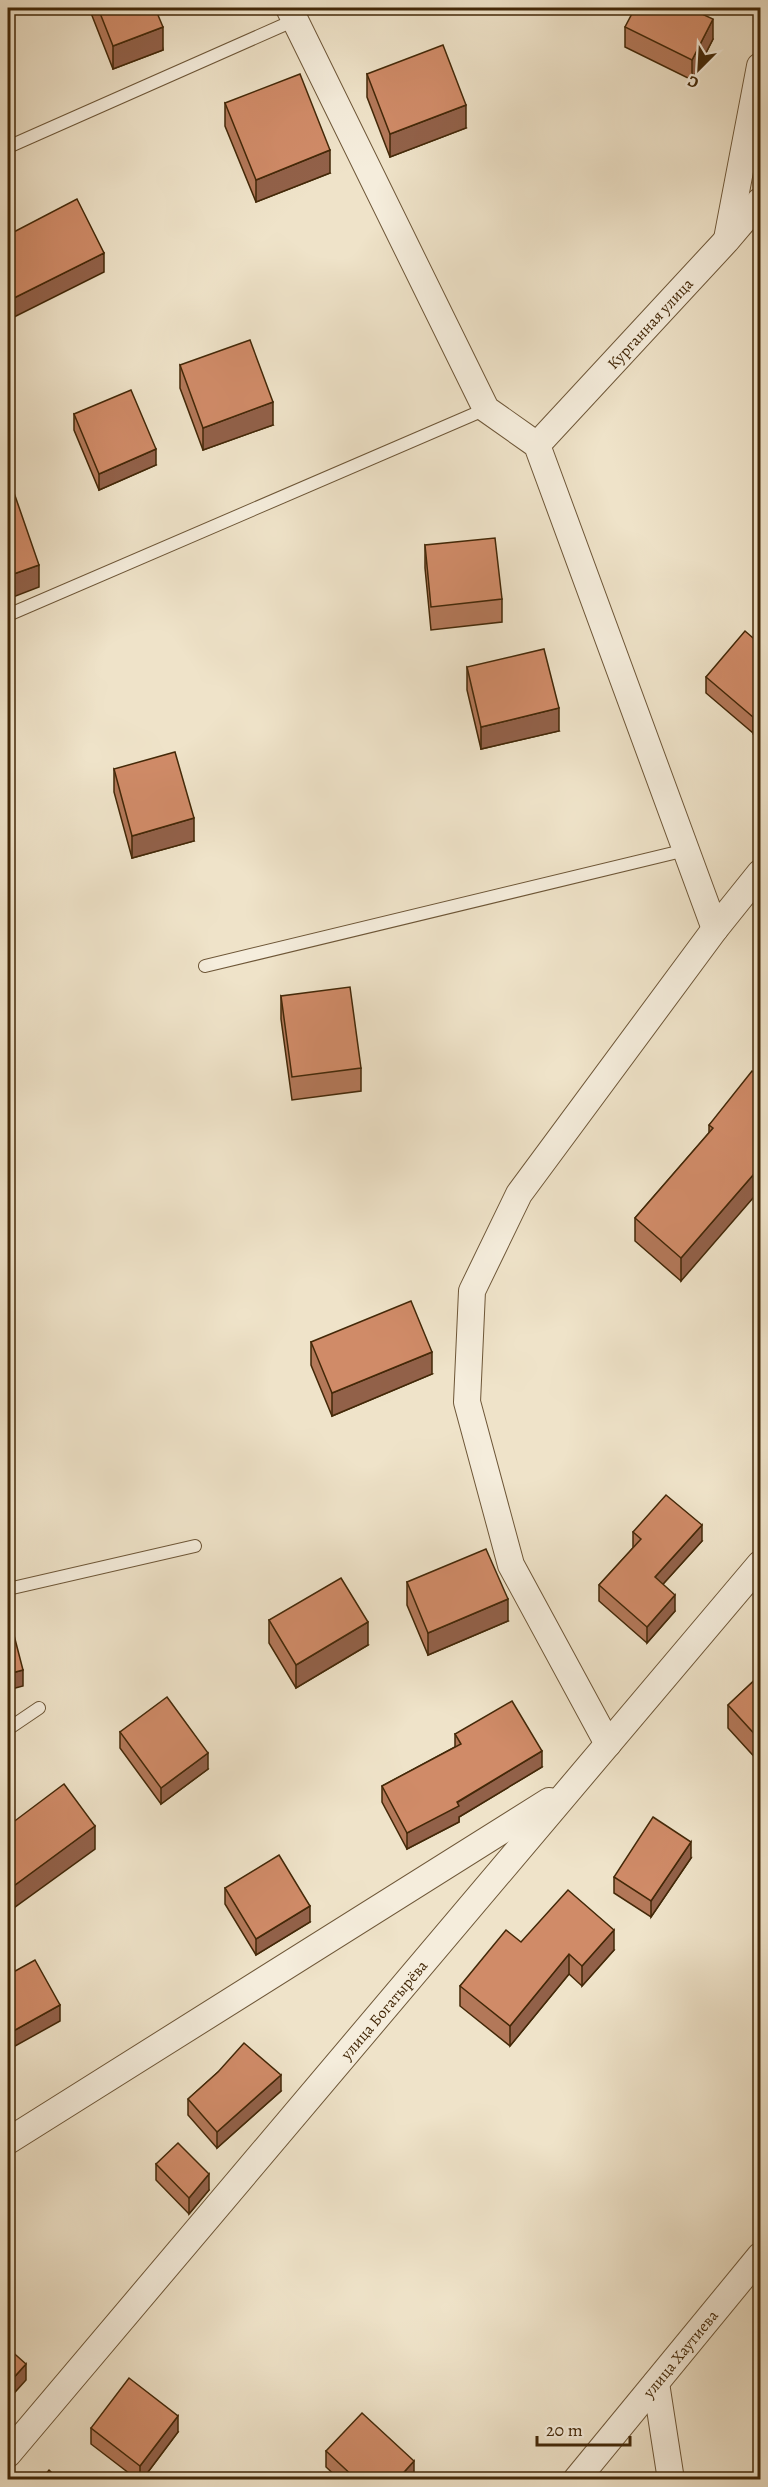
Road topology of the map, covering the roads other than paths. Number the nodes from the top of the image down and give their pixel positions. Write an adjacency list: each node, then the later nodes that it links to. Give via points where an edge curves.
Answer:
1 (292, 14): 3 (lane); 6 (street)
2 (760, 66): 5 (street)
3 (8, 147)
4 (760, 201): 5 (street, Курганная улица)
5 (726, 241): 7 (street, Курганная улица)
6 (486, 409): 7 (street); 8 (lane)
7 (537, 445): 9 (street)
8 (8, 615)
9 (686, 850): 11 (street); 12 (lane)
10 (760, 873): 11 (street)
11 (715, 929): 18 (street, via 519,1194 472,1291 467,1402 511,1565)
12 (205, 966)
13 (195, 1546): 15 (lane)
14 (760, 1564): 18 (street, улица Богатырёва)
15 (8, 1588)
16 (39, 1708): 17 (lane)
17 (8, 1729)
18 (608, 1744): 19 (street, улица Богатырёва)
19 (570, 1788): 20 (street); 23 (street, улица Богатырёва)
20 (8, 2141)
21 (760, 2256): 22 (street, улица Хаутиева)
22 (656, 2383): 24 (street, улица Хаутиева); 25 (street)
23 (8, 2454)
24 (576, 2480)
25 (671, 2480)

